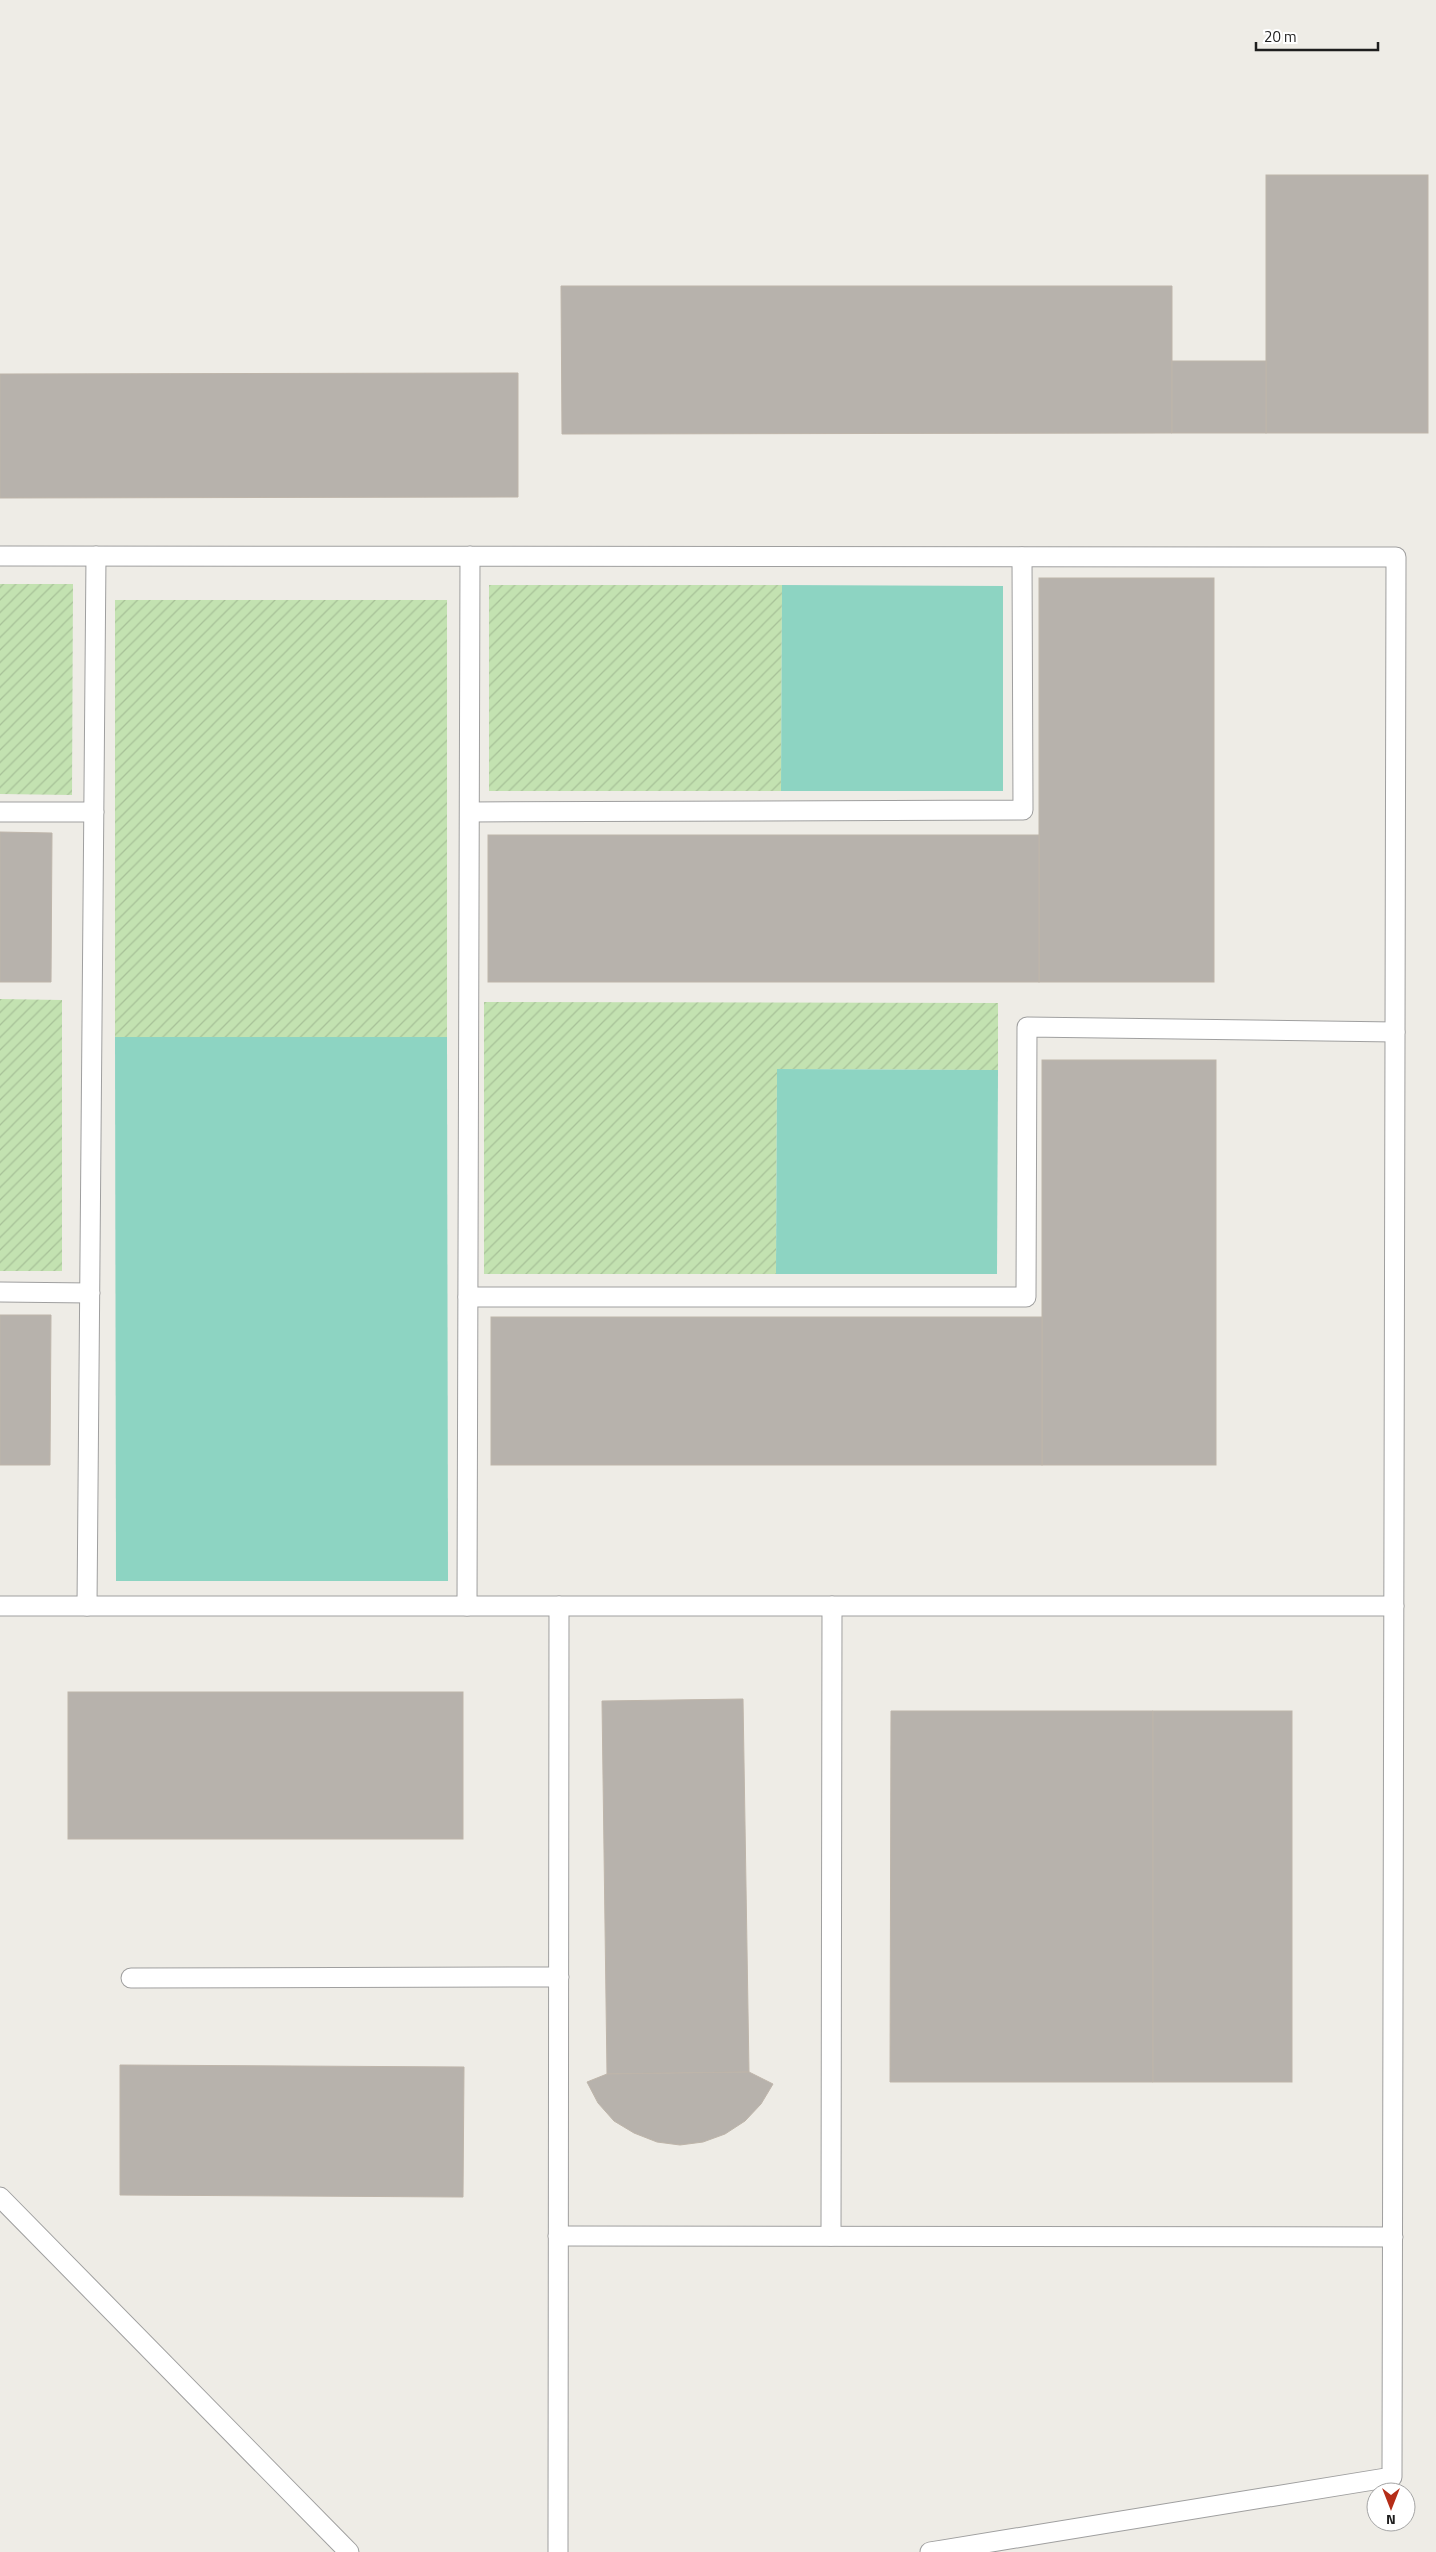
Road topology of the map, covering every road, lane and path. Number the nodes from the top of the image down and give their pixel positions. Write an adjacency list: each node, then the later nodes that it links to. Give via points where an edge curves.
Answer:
1 (0, 556): 2 (lane)
2 (96, 556): 3 (lane); 6 (lane)
3 (470, 556): 4 (lane); 7 (lane)
4 (1022, 557): 7 (lane, via 1024,810); 8 (lane, via 1396,557)
5 (0, 812): 6 (lane)
6 (94, 812): 10 (lane)
7 (470, 812): 11 (lane)
8 (1395, 1032): 11 (lane, via 1027,1027 1026,1297); 17 (lane)
9 (0, 1292): 10 (lane)
10 (90, 1293): 13 (lane)
11 (468, 1297): 14 (lane)
12 (0, 1606): 13 (lane)
13 (87, 1606): 14 (lane)
14 (467, 1606): 15 (lane)
15 (559, 1606): 16 (lane); 18 (lane)
16 (832, 1606): 17 (lane); 22 (lane)
17 (1394, 1606): 23 (lane)
18 (558, 1977): 19 (lane); 21 (lane)
19 (131, 1978)
20 (0, 2197): 24 (lane)
21 (558, 2236): 22 (lane); 25 (lane)
22 (832, 2236): 23 (lane)
23 (1393, 2237): 26 (lane, via 1392,2476)
24 (349, 2552)
25 (558, 2552)
26 (930, 2552)

